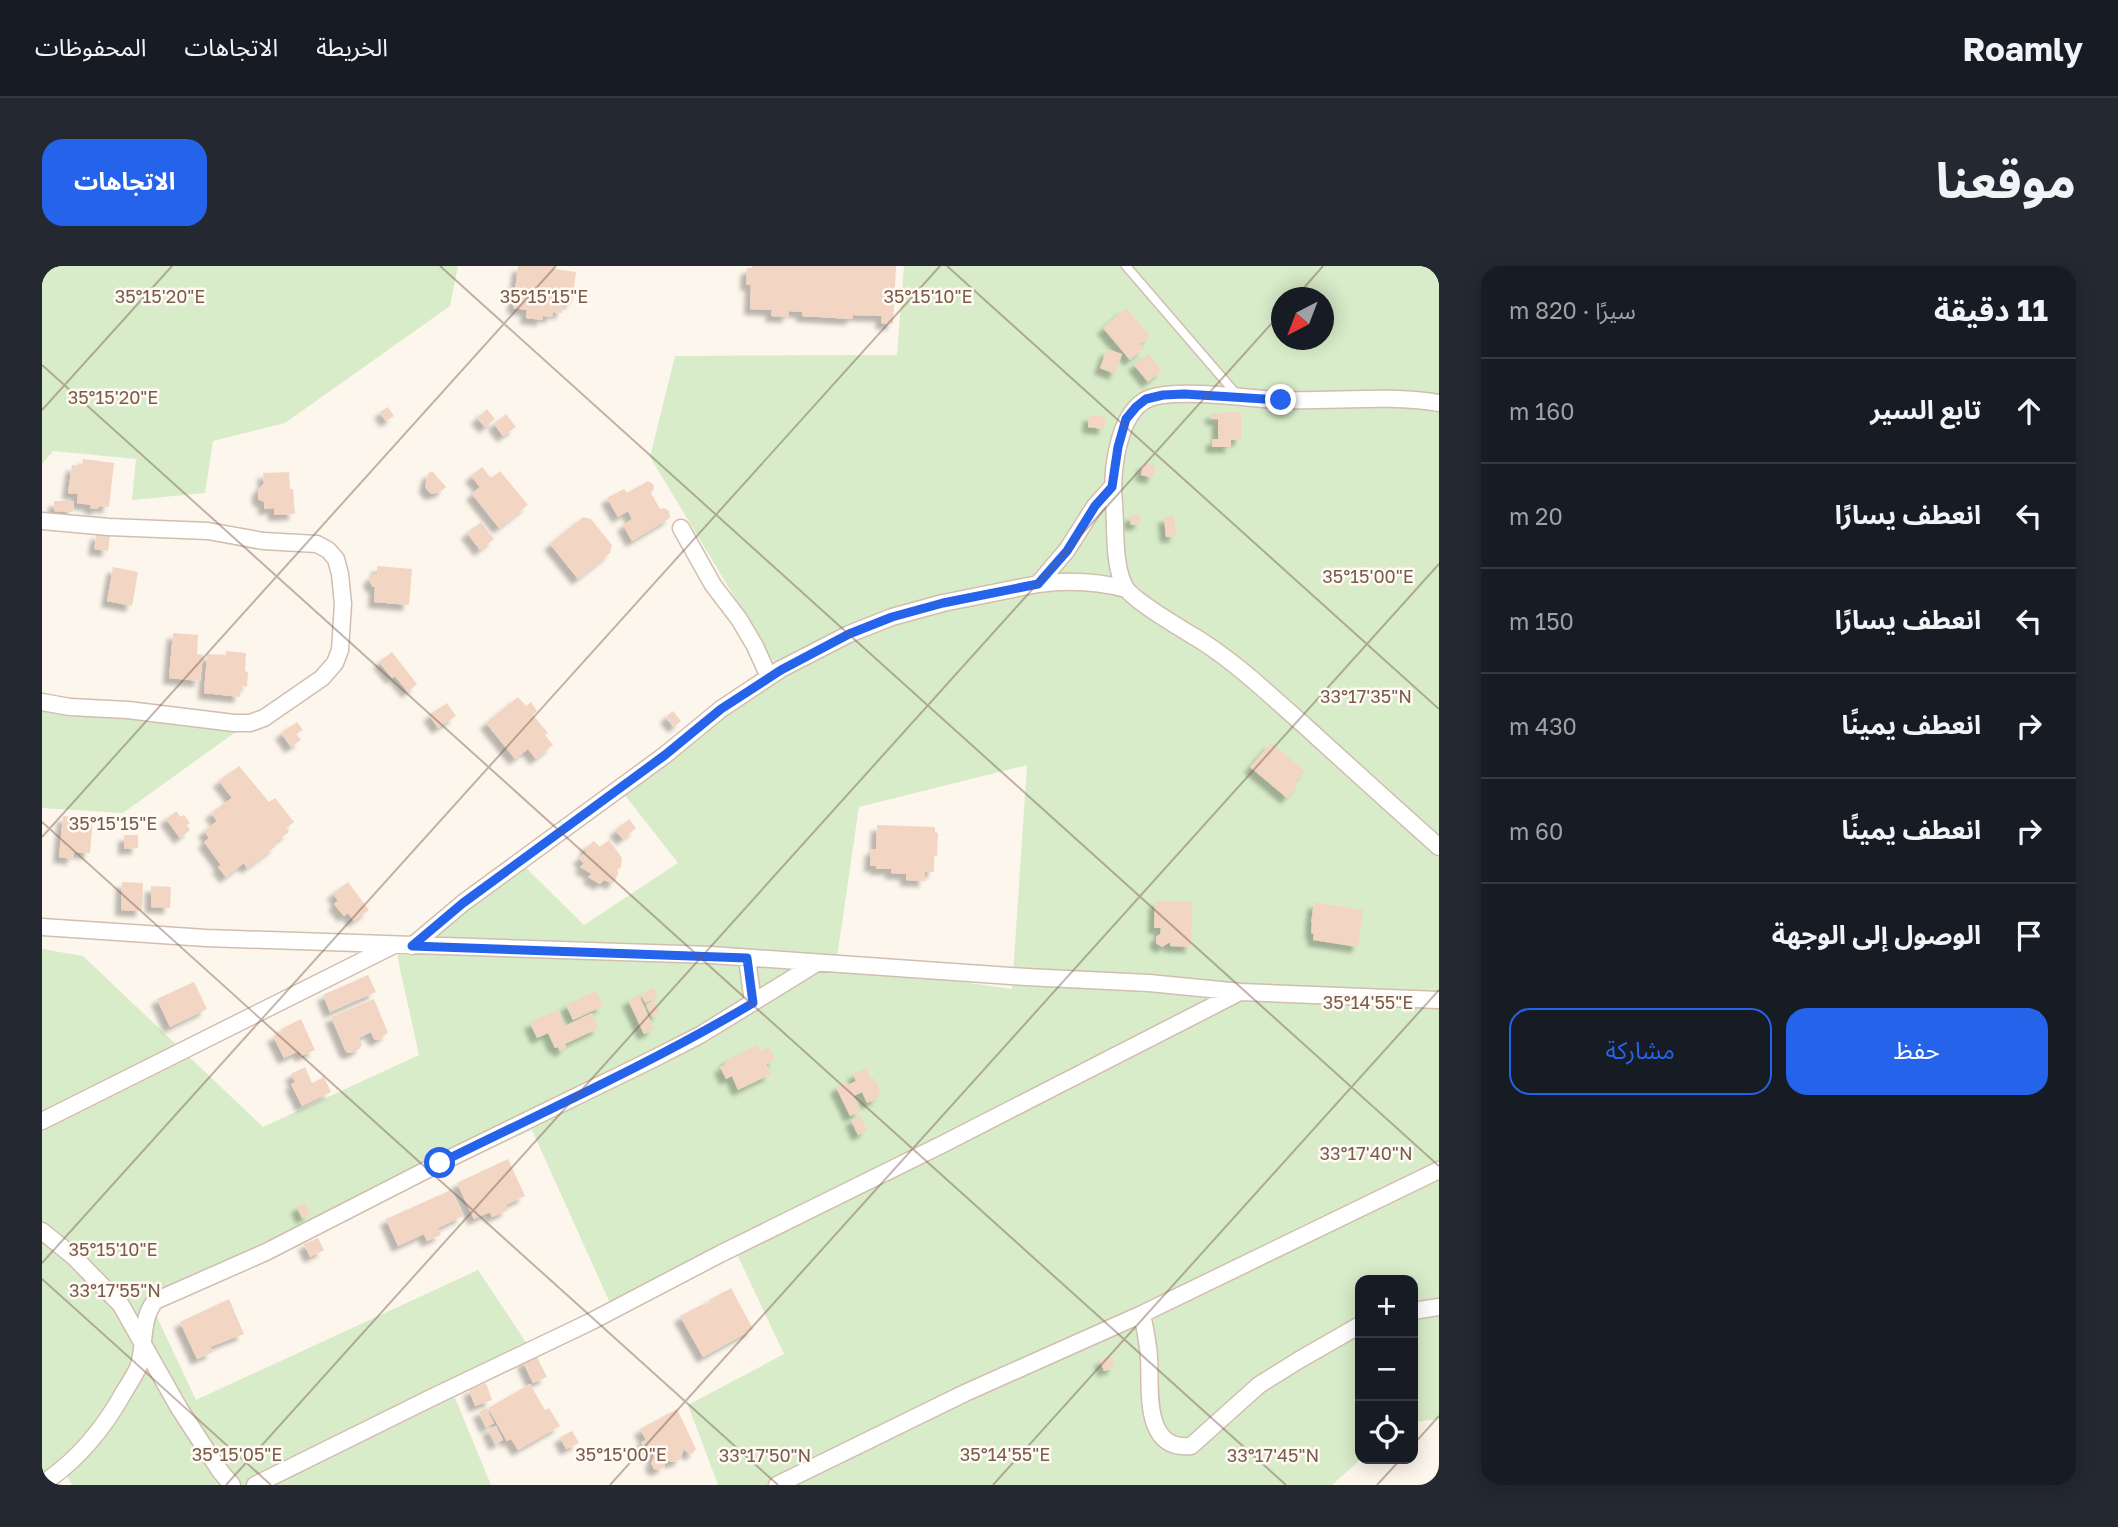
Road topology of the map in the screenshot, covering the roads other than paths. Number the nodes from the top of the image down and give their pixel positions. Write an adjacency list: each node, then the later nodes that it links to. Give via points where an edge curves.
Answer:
1 (1126, 266): 2 (lane)
2 (1240, 398): 3 (street); 4 (street, via 1184,394 1146,399 1126,419)
3 (1439, 403)
4 (1112, 487): 7 (street); 8 (street, via 1118,561)
5 (42, 521): 10 (street, via 208,531 317,544 336,559 343,604 335,663 291,700 250,723)
6 (681, 528): 9 (street, via 755,646)
7 (1038, 584): 8 (street, via 1101,582); 9 (street, via 892,617 849,634)
8 (1126, 589): 11 (street, via 1253,680)
9 (769, 677): 14 (street)
10 (42, 702)
11 (1439, 847)
12 (42, 927): 13 (street)
13 (394, 945): 14 (street); 20 (street)
14 (412, 946): 15 (street)
15 (747, 958): 16 (street); 19 (street)
16 (817, 963): 17 (street); 19 (street)
17 (1241, 992): 18 (street); 30 (street, via 590,1322)
18 (1439, 1000)
19 (753, 1003): 27 (street, via 700,1035 266,1252 155,1301 145,1321)
20 (42, 1121)
21 (1439, 1170): 25 (street)
22 (42, 1231): 27 (street, via 121,1305)
23 (1439, 1307): 24 (street)
24 (1418, 1310)
25 (1142, 1314): 26 (street, via 1154,1425 1168,1442 1179,1447 1191,1446 1259,1385); 31 (street, via 965,1393)
26 (1355, 1328)
27 (145, 1343): 28 (street, via 137,1369 100,1431); 29 (street, via 179,1408)
28 (42, 1484)
29 (232, 1485)
30 (255, 1485)
31 (777, 1485)

